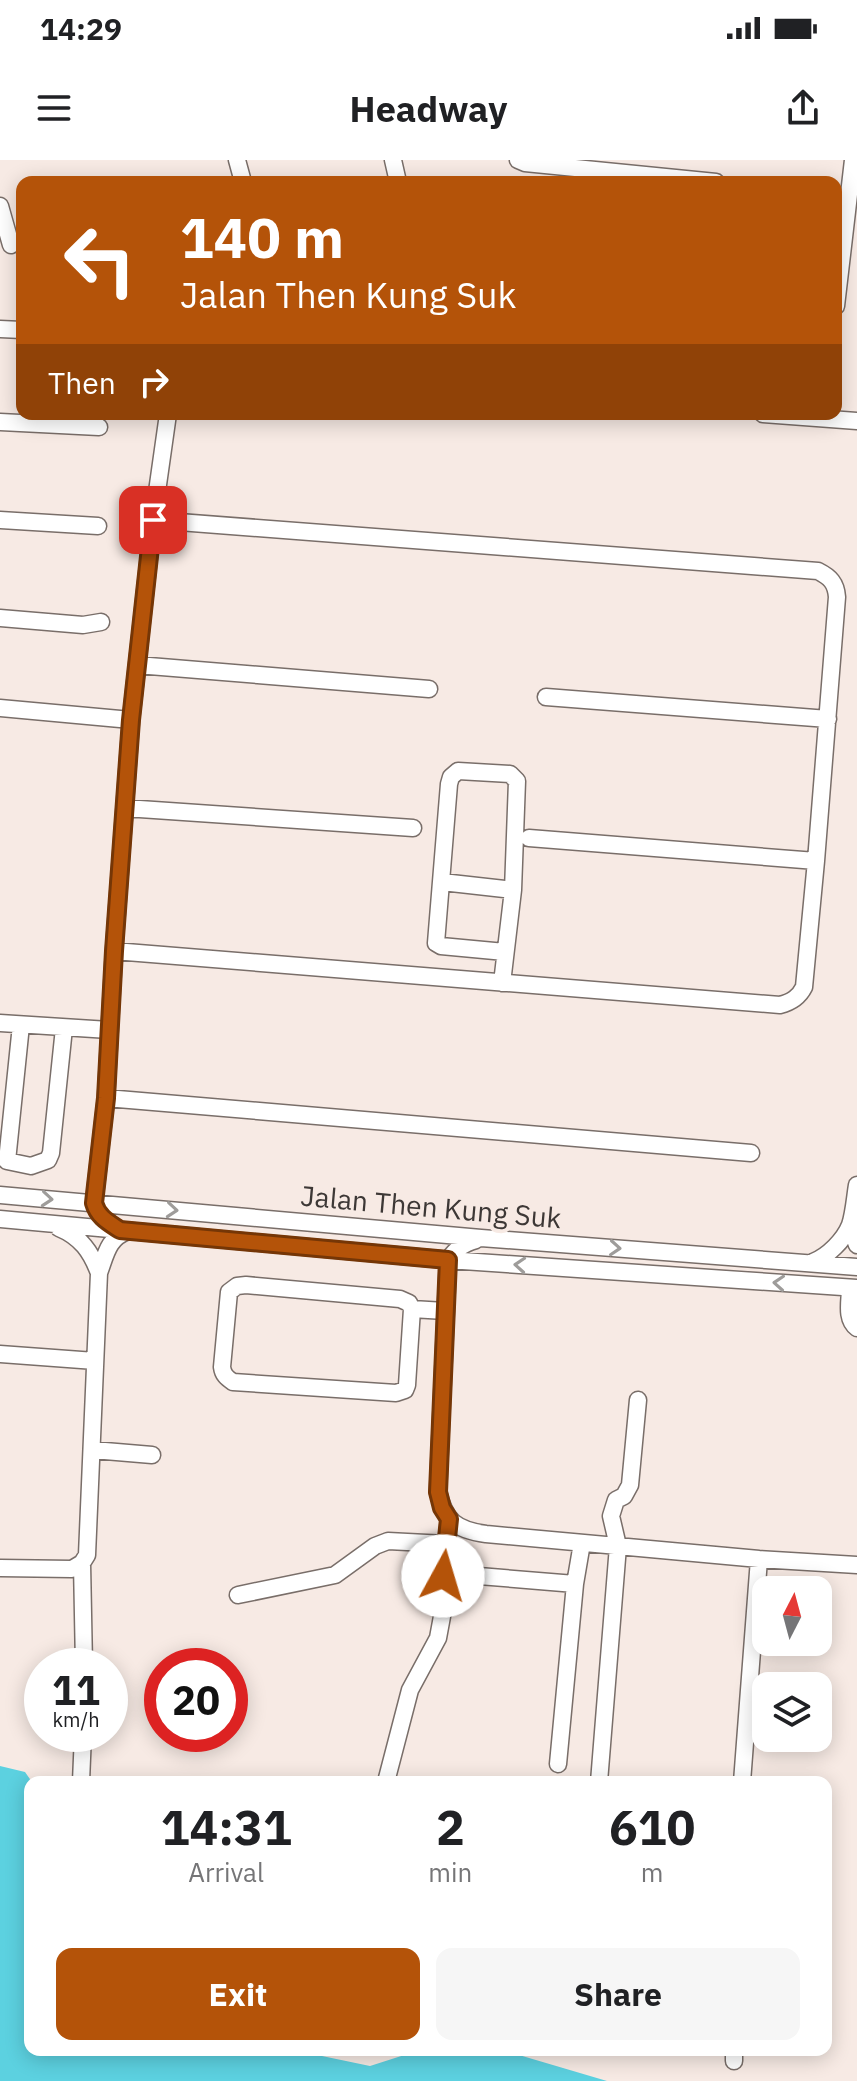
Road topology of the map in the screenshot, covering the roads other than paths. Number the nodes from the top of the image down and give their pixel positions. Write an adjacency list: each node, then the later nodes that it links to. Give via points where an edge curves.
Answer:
1 (518, 160): 3 (street)
2 (853, 160): 4 (street)
3 (656, 176)
4 (842, 194)
5 (0, 206): 6 (street)
6 (11, 245)
7 (167, 420): 11 (street)
8 (0, 422): 9 (street)
9 (99, 427)
10 (0, 520): 12 (street)
11 (153, 520): 15 (street); 19 (street, via 818,571 836,590)
12 (98, 526)
13 (0, 618): 14 (street)
14 (101, 622)
15 (137, 665): 16 (street); 20 (street)
16 (429, 689)
17 (546, 697): 19 (street)
18 (0, 708): 20 (street)
19 (828, 719): 24 (street)
20 (131, 720): 21 (street)
21 (125, 808): 22 (street); 27 (street)
22 (413, 828)
23 (529, 838): 24 (street)
24 (816, 861): 29 (street, via 804,987 786,1004)
25 (442, 882): 26 (street); 26 (street, via 451,777 458,771 510,774 518,784); 28 (street, via 436,943)
26 (513, 890): 28 (street)
27 (114, 951): 29 (street); 33 (street)
28 (505, 952): 29 (street)
29 (502, 983)
30 (0, 1023): 31 (street)
31 (21, 1025): 32 (street); 36 (street)
32 (64, 1028): 33 (street); 36 (street, via 48,1160 31,1166)
33 (109, 1030): 34 (street)
34 (106, 1098): 35 (street); 39 (street)
35 (751, 1153)
36 (4, 1161)
37 (857, 1185): 42 (street)
38 (0, 1195): 39 (street, Jalan Then Kung Suk, one-way to 39)
39 (94, 1203): 43 (street, via 100,1217); 44 (street, Jalan Then Kung Suk, one-way to 44)
40 (0, 1219): 41 (street, Jalan Then Kung Suk)
41 (46, 1223): 43 (street, Jalan Then Kung Suk); 50 (street, via 82,1242)
42 (850, 1226): 46 (street); 48 (street, via 824,1258)
43 (124, 1230): 47 (street, Jalan Then Kung Suk); 50 (street, via 107,1251)
44 (405, 1231): 45 (street, Jalan Then Kung Suk); 47 (street)
45 (481, 1238): 47 (street, via 464,1243); 48 (street, Jalan Then Kung Suk, one-way to 48)
46 (857, 1245)
47 (448, 1260): 51 (street, Jalan Then Kung Suk, one-way to 47); 53 (street)
48 (813, 1262): 49 (street, Jalan Then Kung Suk)
49 (857, 1267)
50 (99, 1273): 56 (street)
51 (854, 1288): 54 (street, via 850,1318)
52 (412, 1309): 52 (street, via 400,1299 237,1286 229,1292 223,1372 233,1382 401,1392 407,1385); 53 (street)
53 (445, 1311): 60 (street, via 438,1492)
54 (857, 1328)
55 (0, 1354): 56 (street)
56 (95, 1361): 58 (street)
57 (638, 1400): 63 (street, via 630,1485 616,1500 611,1516)
58 (93, 1450): 59 (street); 65 (street, via 89,1542)
59 (152, 1455)
60 (449, 1519): 61 (street, via 475,1533); 62 (street)
61 (582, 1543): 63 (street); 69 (street)
62 (446, 1544): 70 (street, via 388,1541 335,1575); 75 (street, via 438,1638 410,1690)
63 (618, 1546): 64 (street); 76 (street)
64 (759, 1559): 66 (street); 77 (street)
65 (82, 1563): 67 (street, via 60,1570); 71 (street)
66 (857, 1565)
67 (0, 1568)
68 (479, 1576): 69 (street)
69 (575, 1584): 73 (street)
70 (238, 1595)
71 (84, 1648)
72 (82, 1752): 74 (street)
73 (558, 1764)
74 (81, 1776)
75 (388, 1776)
76 (599, 1776)
77 (742, 1776)

